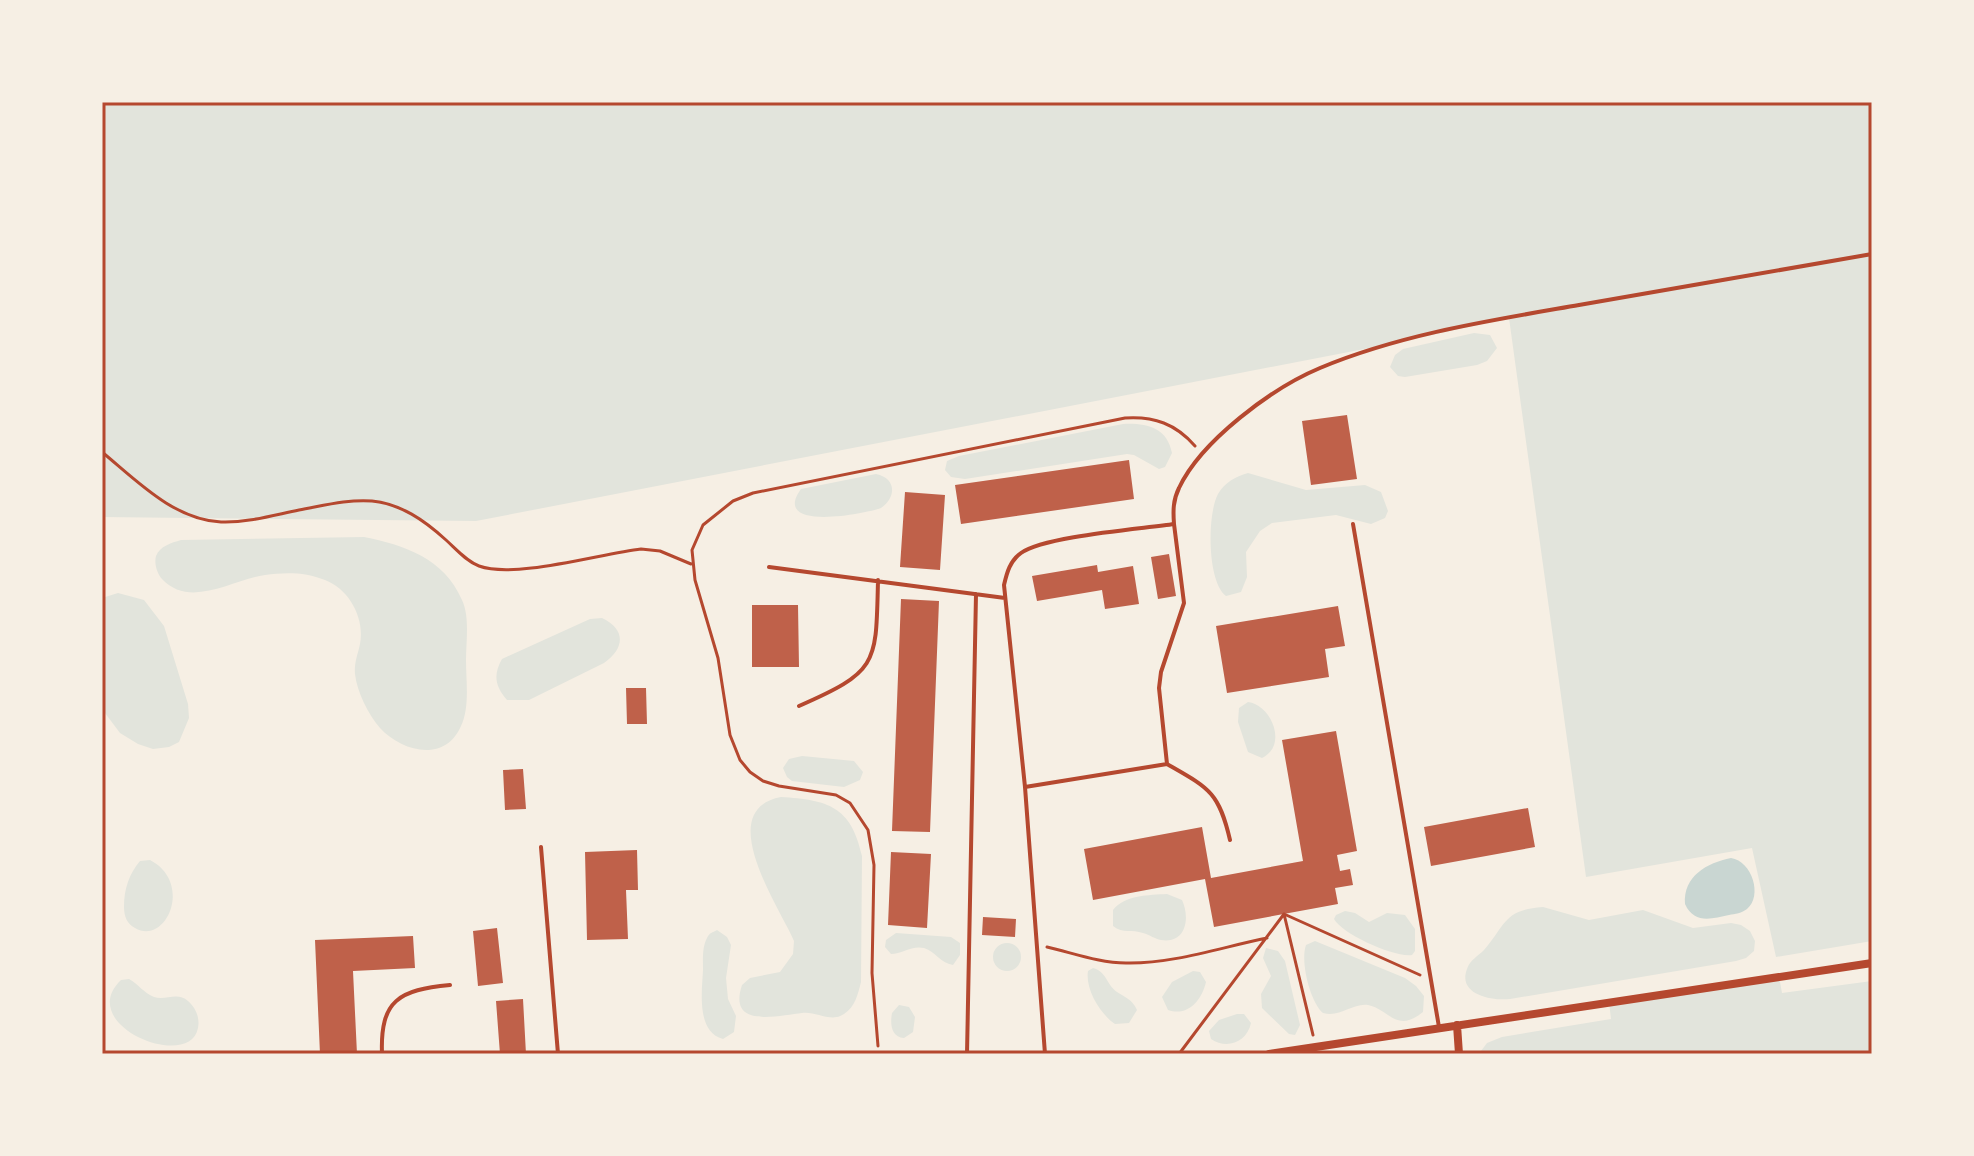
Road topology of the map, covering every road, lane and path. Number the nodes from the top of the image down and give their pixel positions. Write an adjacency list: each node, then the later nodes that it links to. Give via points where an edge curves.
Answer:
1 (1872, 254): 3 (lane, via 1509,318 1390,344 1319,368 1258,406 1202,454 1178,490)
2 (102, 452): 5 (path, via 173,508 197,518 249,520 369,501 411,513 475,565 495,571 641,549)
3 (1174, 524): 9 (lane, via 1033,547 1012,561); 11 (lane, via 1184,603 1159,688)
4 (1353, 524): 19 (lane)
5 (691, 564)
6 (769, 567): 7 (lane)
7 (878, 580): 8 (lane); 10 (lane, via 877,637 868,664 845,684)
8 (976, 594): 9 (lane); 28 (lane)
9 (1005, 598): 12 (lane)
10 (799, 706)
11 (1167, 764): 12 (lane); 13 (lane, via 1211,792 1225,816)
12 (1025, 787): 17 (lane)
13 (1230, 840)
14 (541, 847): 25 (lane)
15 (1284, 914): 16 (path); 19 (path); 23 (path)
16 (1267, 938): 17 (path, via 1129,963); 30 (path)
17 (1036, 944): 29 (lane)
18 (1872, 963): 21 (street)
19 (1431, 980): 22 (lane)
20 (450, 985): 24 (lane, via 410,991 391,1005 382,1029)
21 (1457, 1025): 22 (street); 32 (street)
22 (1439, 1027): 23 (street)
23 (1315, 1047): 31 (street)
24 (382, 1054)
25 (558, 1054)
26 (843, 1054): 27 (lane)
27 (869, 1054)
28 (967, 1054)
29 (1045, 1054)
30 (1179, 1054)
31 (1269, 1054)
32 (1459, 1054)

